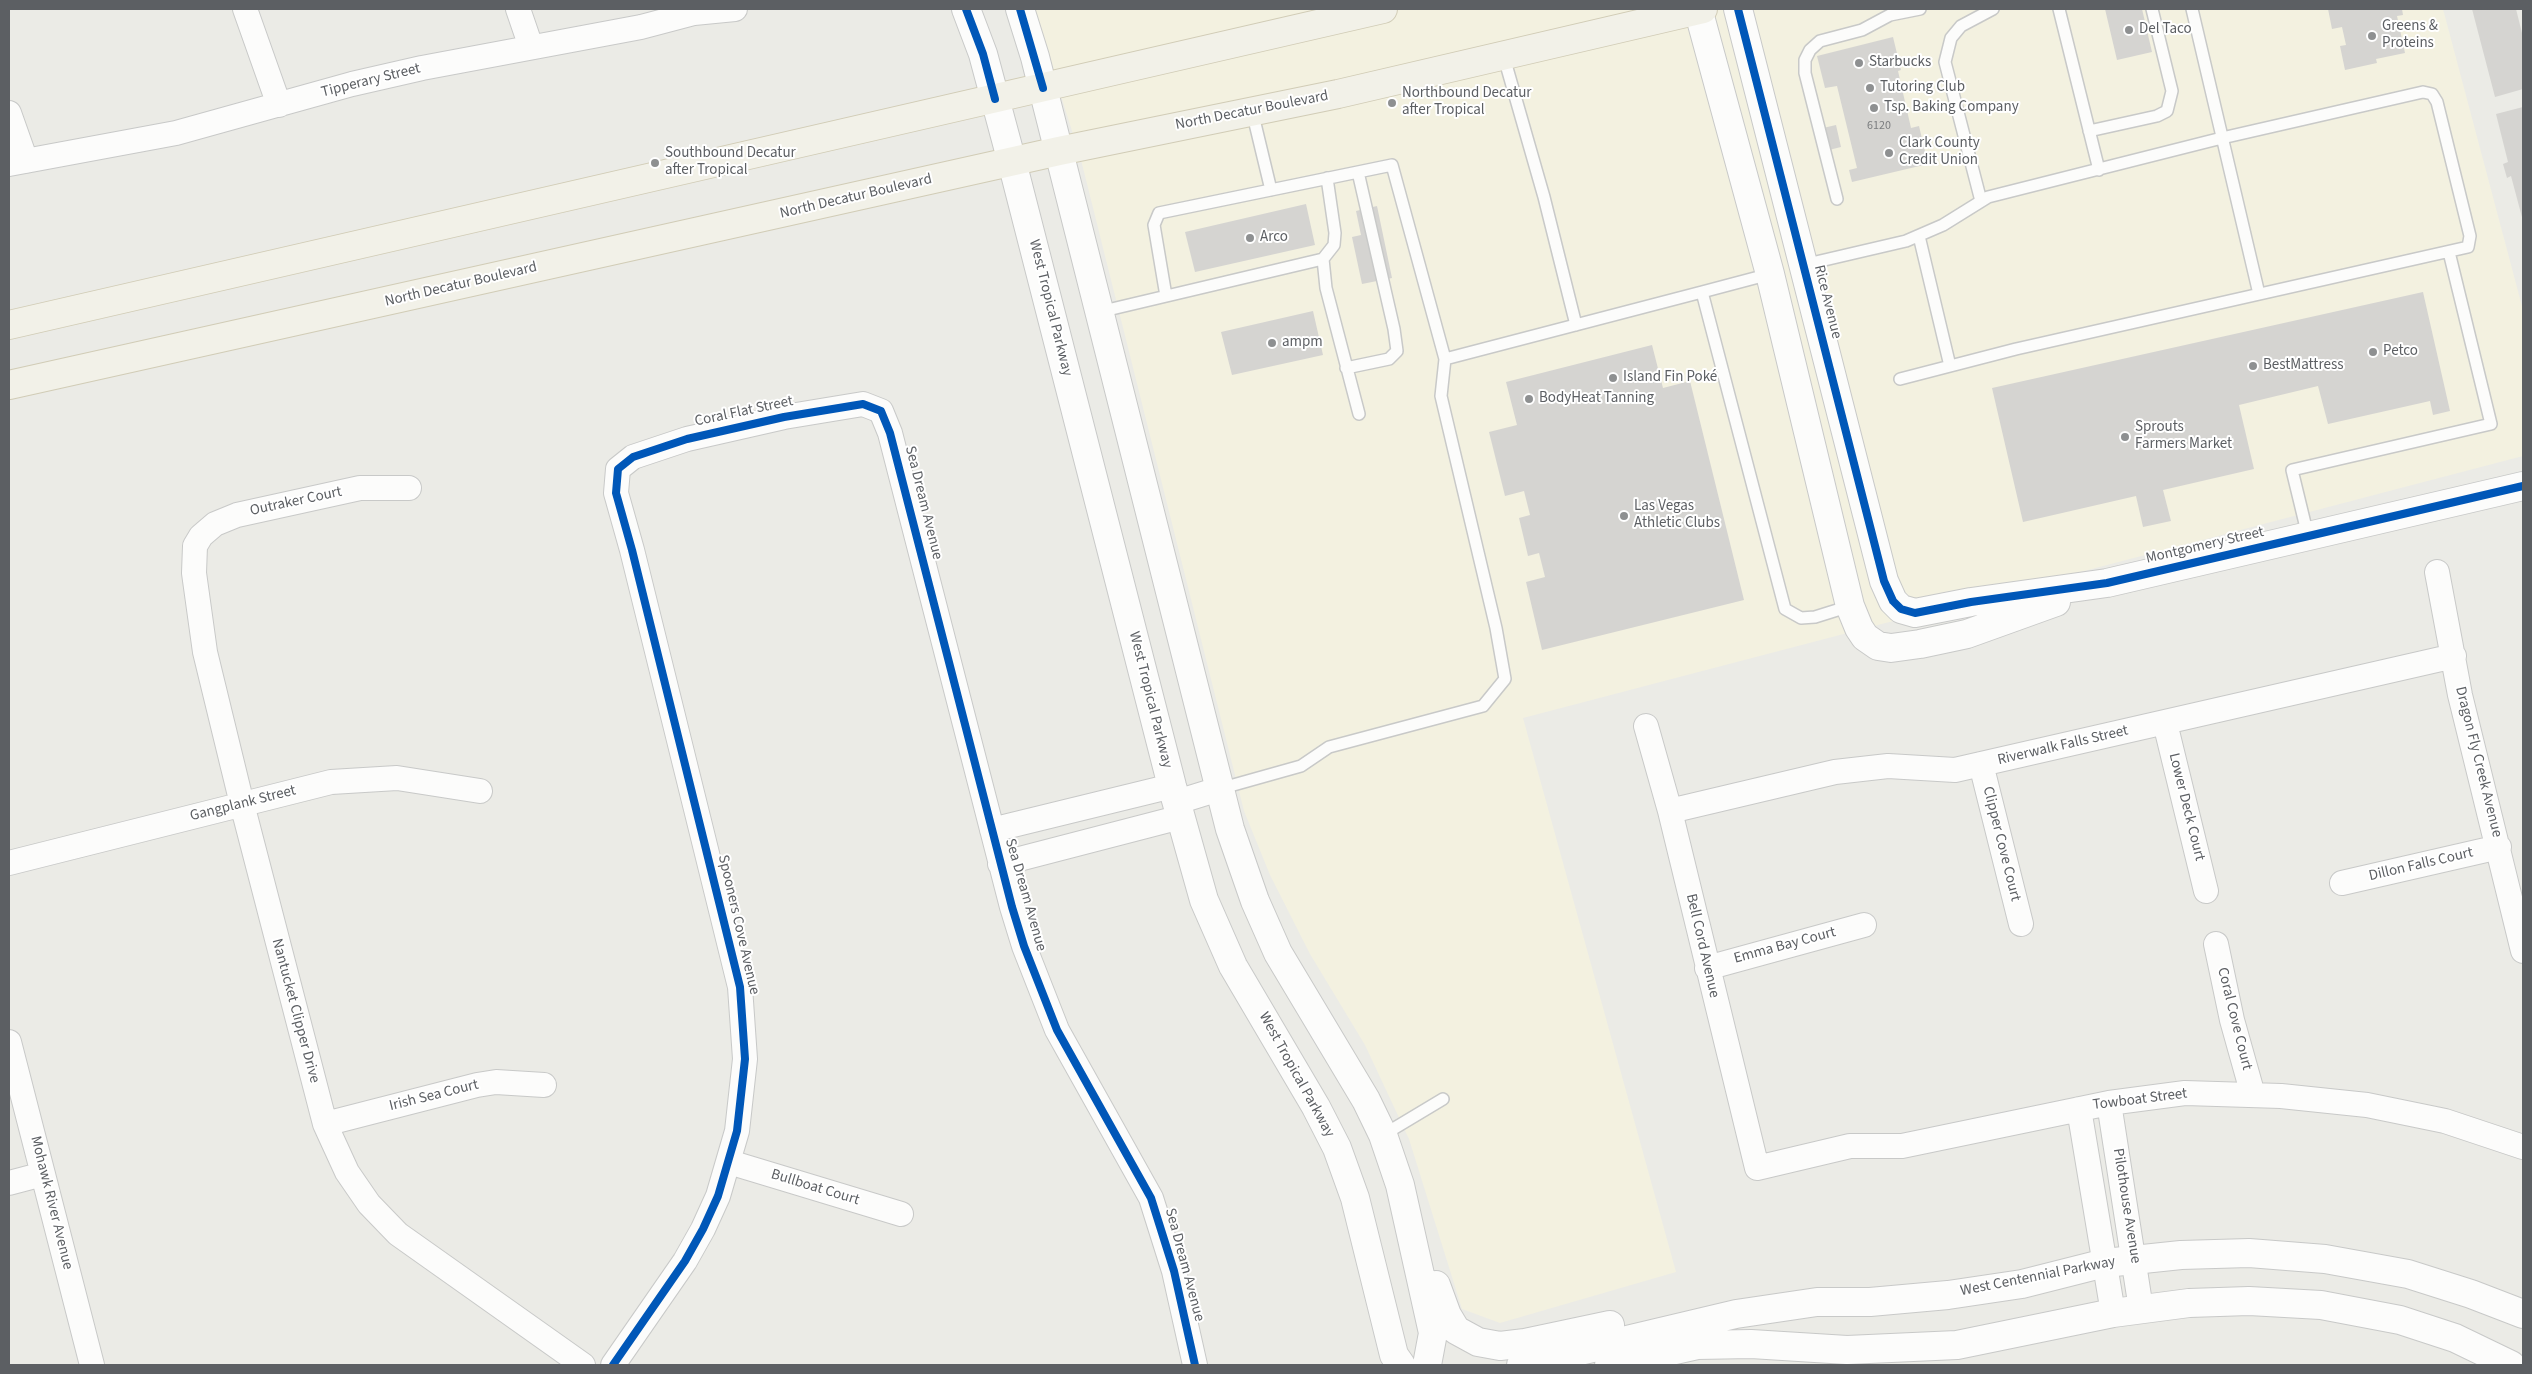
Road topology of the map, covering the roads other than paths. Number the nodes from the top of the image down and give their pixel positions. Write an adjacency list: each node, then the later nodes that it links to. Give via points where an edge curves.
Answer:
1 (245, 9): 18 (street)
2 (518, 9): 14 (street)
3 (735, 9): 14 (street, Tipperary Street, via 694,13 641,27)
4 (966, 9): 17 (main road, West Tropical Parkway)
5 (1020, 9): 16 (main road)
6 (1383, 9): 16 (main road)
7 (1700, 9): 15 (main road, North Decatur Boulevard); 36 (main road)
8 (1738, 9): 35 (main road, Rice Avenue)
9 (1920, 9): 30 (lane, via 1890,15 1862,30 1820,41 1805,60 1805,73)
10 (1993, 9): 31 (lane, via 1961,26 1951,38 1945,62)
11 (2059, 9): 21 (lane)
12 (2152, 9): 21 (lane, via 2172,91 2167,111)
13 (2192, 9): 22 (lane)
14 (532, 47): 18 (street, Tipperary Street, via 352,84)
15 (1503, 54): 19 (main road, North Decatur Boulevard, via 1338,94); 42 (lane, via 1544,196)
16 (1043, 88): 17 (main road); 23 (main road)
17 (995, 99): 25 (main road, West Tropical Parkway); 41 (main road)
18 (279, 106): 24 (street, Tipperary Street, via 176,133)
19 (1252, 110): 23 (main road, North Decatur Boulevard); 29 (lane)
20 (9, 113): 24 (street)
21 (2089, 131): 26 (lane)
22 (2222, 138): 26 (lane); 33 (lane, via 2423,92 2432,94 2437,102 2470,236 2468,247); 38 (lane)
23 (1058, 151): 25 (main road, North Decatur Boulevard); 40 (main road)
24 (17, 162)
25 (1012, 162): 47 (main road, North Decatur Boulevard); 66 (main road, West Tropical Parkway)
26 (2099, 170): 31 (lane)
27 (1358, 172): 28 (lane); 43 (lane, via 1392,165); 45 (lane, via 1394,328 1396,351 1389,359)
28 (1327, 178): 29 (lane); 34 (lane, via 1335,233 1334,245)
29 (1271, 190): 39 (lane, via 1159,213 1154,224)
30 (1837, 199)
31 (1981, 201): 32 (lane, via 1944,225)
32 (1919, 236): 35 (lane); 44 (lane)
33 (2450, 252): 38 (lane); 54 (lane, via 2491,424 2292,470)
34 (1324, 259): 39 (lane); 45 (lane, via 1326,288)
35 (1803, 265): 36 (main road); 50 (main road, Rice Avenue)
36 (1770, 274): 37 (lane); 59 (main road)
37 (1702, 292): 42 (lane); 59 (lane, via 1785,608 1801,618)
38 (2259, 294): 44 (lane)
39 (1166, 296): 40 (lane)
40 (1099, 312): 64 (main road)
41 (9, 325)
42 (1576, 325): 43 (lane)
43 (1445, 359): 64 (lane, via 1441,396 1505,678 1484,706 1329,747 1301,766)
44 (1950, 366): 46 (lane)
45 (1346, 368): 49 (lane)
46 (1900, 378)
47 (9, 385)
48 (881, 411): 51 (street, Coral Flat Street, via 863,404 849,405 687,439 633,457); 70 (street, Sea Dream Avenue, via 898,463)
49 (1359, 414)
50 (1845, 432): 58 (main road, Rice Avenue, via 1884,581); 59 (main road, via 1859,596)
51 (618, 469): 91 (street, Spooners Cove Avenue, via 616,493 620,510 740,987 745,1060 741,1103)
52 (2523, 486): 54 (main road, Montgomery Street)
53 (409, 488): 55 (street, Outraker Court, via 360,488 237,515 215,524)
54 (2308, 536): 57 (main road, Montgomery Street)
55 (195, 546): 67 (street, Nantucket Clipper Drive, via 194,573 204,642)
56 (2437, 572): 60 (street, Dragon Fly Creek Avenue)
57 (2107, 583): 58 (main road, Montgomery Street, via 1915,613 1901,609); 59 (main road, Montgomery Street, via 1967,634 1891,648 1878,646 1865,637)
58 (1893, 601)
59 (1850, 606)
60 (2454, 656): 61 (street, Riverwalk Falls Street); 72 (street, Dragon Fly Creek Avenue, via 2460,696)
61 (2165, 723): 63 (street, Riverwalk Falls Street); 76 (street, Lower Deck Court)
62 (1646, 726): 68 (street, Bell Cord Avenue)
63 (1981, 764): 68 (street, Riverwalk Falls Street, via 1955,770 1888,766 1835,772); 77 (street, Clipper Cove Court)
64 (1220, 789): 66 (street); 89 (main road, via 1255,901 1278,953 1362,1093)
65 (480, 791): 67 (street, Gangplank Street, via 397,778 364,779 331,782)
66 (1177, 802): 69 (street); 71 (street); 107 (main road, West Tropical Parkway, via 1204,900 1233,966 1337,1148 1355,1198 1394,1355)
67 (242, 804): 73 (street, Gangplank Street); 88 (street, Nantucket Clipper Drive)
68 (1670, 811): 81 (street, Bell Cord Avenue)
69 (1065, 813): 70 (street); 71 (street)
70 (992, 830): 74 (street, Sea Dream Avenue)
71 (1073, 845): 74 (street)
72 (2499, 847): 75 (street, Dillon Falls Court); 80 (street, Dragon Fly Creek Avenue)
73 (9, 863)
74 (1000, 864): 106 (street, Sea Dream Avenue, via 1024,946 1057,1030 1151,1198 1169,1255)
75 (2342, 883)
76 (2206, 891)
77 (2021, 924)
78 (1864, 925): 81 (street, Emma Bay Court)
79 (2216, 944): 84 (street, Coral Cove Court, via 2232,1020)
80 (2523, 951)
81 (1707, 968): 92 (street, Bell Cord Avenue)
82 (9, 1042): 93 (street, Mohawk River Avenue)
83 (544, 1085): 88 (street, Irish Sea Court, via 496,1082 477,1085)
84 (2253, 1095): 86 (street, Towboat Street, via 2185,1093); 90 (street, Towboat Street, via 2406,1112 2445,1121)
85 (1443, 1099): 89 (lane)
86 (2109, 1103): 87 (street, Towboat Street); 97 (street, Pilothouse Avenue)
87 (2079, 1109): 92 (street, Towboat Street, via 1937,1140 1902,1146 1850,1146); 98 (street, Pilothouse Avenue)
88 (325, 1124): 104 (street, Nantucket Clipper Drive, via 347,1172 369,1204 398,1234)
89 (1383, 1136): 95 (main road)
90 (2523, 1147)
91 (729, 1162): 96 (street, Bullboat Court); 105 (street, Spooners Cove Avenue, via 704,1229)
92 (1757, 1168)
93 (43, 1174): 94 (street); 103 (street, Mohawk River Avenue)
94 (9, 1183)
95 (1400, 1185): 99 (main road, via 1447,1315 1456,1330 1478,1342 1500,1346 1526,1344 1744,1298); 108 (main road, via 1433,1333)
96 (901, 1214)
97 (2135, 1259): 98 (main road, West Centennial Parkway); 100 (street, Pilothouse Avenue); 102 (main road, West Centennial Parkway, via 2182,1254 2249,1253 2326,1259 2408,1274)
98 (2104, 1263): 99 (main road, West Centennial Parkway, via 2022,1284 1948,1295 1870,1302); 101 (street, Pilothouse Avenue)
99 (1816, 1302): 109 (main road, West Centennial Parkway, via 1736,1314)
100 (2141, 1309): 101 (main road); 111 (main road, via 2249,1301 2321,1305 2400,1320 2455,1338)
101 (2113, 1313): 110 (main road, via 1957,1345 1847,1350 1751,1344 1697,1345)
102 (2523, 1314)
103 (92, 1365)
104 (583, 1365)
105 (613, 1365)
106 (1195, 1365)
107 (1401, 1365)
108 (1427, 1365)
109 (1521, 1365)
110 (1609, 1365)
111 (2511, 1365)

